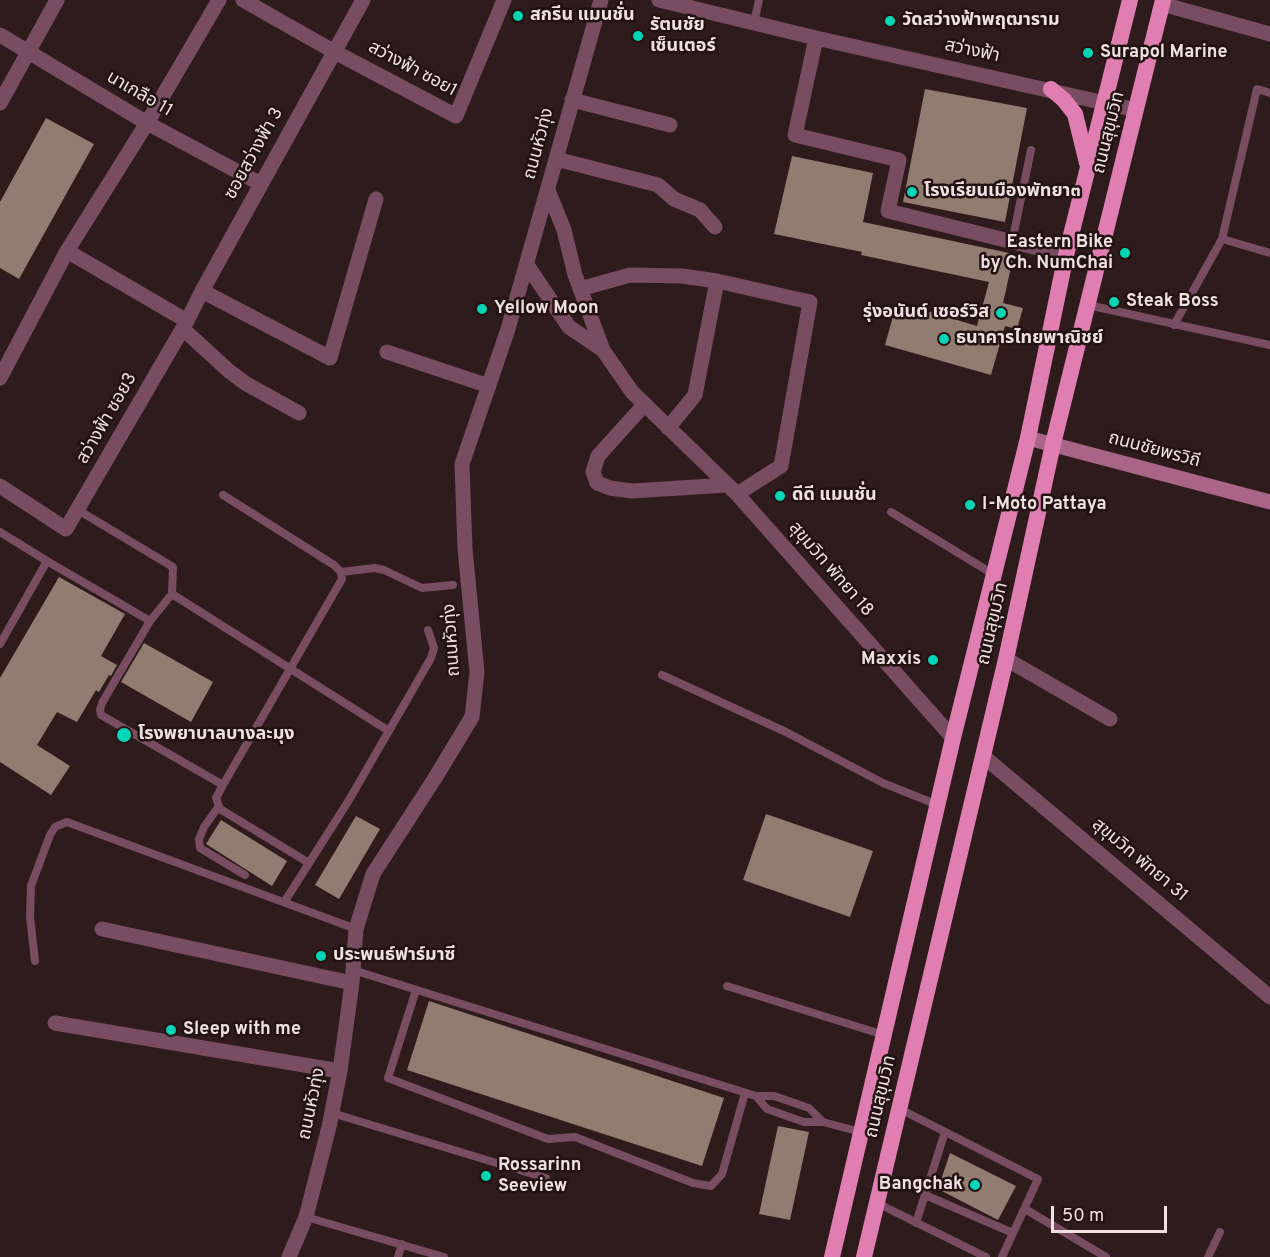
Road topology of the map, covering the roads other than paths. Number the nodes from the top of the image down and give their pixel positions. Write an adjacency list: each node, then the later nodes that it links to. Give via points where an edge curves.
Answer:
1 (57, 0): 16 (street)
2 (219, 0): 23 (street)
3 (243, 0): 15 (street)
4 (363, 0): 15 (street, ซอยสว่างฟ้า 3)
5 (504, 0): 15 (street, สว่างฟ้า ซอย1, via 456,116)
6 (602, 0): 19 (street, ถนนหัวทุ่ง)
7 (659, 0): 11 (street, สว่างฟ้า)
8 (759, 0): 11 (lane)
9 (1130, 0): 20 (highway, ถนนสุขุมวิท)
10 (1162, 2): 12 (street); 22 (highway, ถนนสุขุมวิท)
11 (754, 23): 14 (street, สว่างฟ้า)
12 (1270, 34)
13 (0, 35): 16 (street, นาเกลือ 11)
14 (816, 38): 17 (street, สว่างฟ้า); 33 (street, via 795,135 899,160 888,211)
15 (333, 51): 28 (street, ซอยสว่างฟ้า 3)
16 (28, 53): 21 (street); 23 (street, นาเกลือ 11)
17 (1051, 89): 20 (street, สว่างฟ้า); 27 (highway, via 1075,114)
18 (1270, 93): 32 (lane, via 1257,89)
19 (572, 99): 24 (street); 26 (street, ถนนหัวทุ่ง)
20 (1104, 102): 22 (street, สว่างฟ้า); 27 (highway, ถนนสุขุมวิท)
21 (0, 103)
22 (1136, 110): 41 (highway, ถนนสุขุมวิท)
23 (147, 123): 28 (street, นาเกลือ 11); 34 (street)
24 (670, 125)
25 (1031, 150): 33 (lane)
26 (556, 159): 29 (street, ถนนหัวทุ่ง); 31 (street, via 657,185 674,199 699,210)
27 (1088, 167): 36 (highway, ถนนสุขุมวิท)
28 (261, 184): 40 (street, ซอยสว่างฟ้า 3)
29 (548, 190): 37 (street, ถนนหัวทุ่ง); 39 (street, สุขุมวิท พัทยา 18)
30 (376, 199): 40 (street, via 330,358)
31 (715, 227)
32 (1222, 239): 35 (lane); 43 (lane)
33 (1012, 242): 36 (street)
34 (67, 251): 42 (street); 47 (street)
35 (1270, 253)
36 (1066, 255): 52 (highway, ถนนสุขุมวิท)
37 (527, 265): 45 (street, สุขุมวิท พัทยา 18, via 569,327); 48 (street, ถนนหัวทุ่ง)
38 (717, 281): 39 (street, via 630,275); 51 (street, via 695,395); 55 (street, via 810,302 781,466)
39 (580, 289): 45 (street, สุขุมวิท พัทยา 18)
40 (202, 291): 42 (street, ซอยสว่างฟ้า 3)
41 (1088, 305): 43 (lane); 53 (highway, ถนนสุขุมวิท)
42 (185, 325): 50 (street, via 229,371); 58 (street, สว่างฟ้า ซอย3)
43 (1174, 325): 44 (lane)
44 (1270, 345)
45 (603, 350): 49 (street, สุขุมวิท พัทยา 18)
46 (387, 352): 48 (street)
47 (0, 378)
48 (489, 386): 83 (street, ถนนหัวทุ่ง, via 462,464 465,549 477,672 472,717 373,874)
49 (645, 404): 51 (street, สุขุมวิท พัทยา 18); 55 (street, via 598,456 592,472 597,483 632,491)
50 (299, 413)
51 (668, 428): 55 (street, สุขุมวิท พัทยา 18)
52 (1028, 438): 53 (main road, ถนนชัยพรวิถี); 63 (highway, ถนนสุขุมวิท)
53 (1053, 444): 57 (main road, ถนนชัยพรวิถี); 69 (highway, ถนนสุขุมวิท)
54 (0, 486): 58 (street, สว่างฟ้า ซอย3, via 66,529)
55 (732, 490): 74 (street, สุขุมวิท พัทยา 18)
56 (223, 495): 62 (lane)
57 (1270, 501)
58 (78, 510): 65 (lane, via 173,567)
59 (891, 512): 63 (lane)
60 (0, 532): 61 (lane)
61 (47, 561): 66 (lane); 68 (lane)
62 (341, 572): 64 (lane, via 375,568 422,588); 70 (lane, via 339,587)
63 (993, 574): 74 (highway, ถนนสุขุมวิท)
64 (453, 585)
65 (172, 594): 66 (lane); 70 (lane)
66 (150, 621): 76 (lane, via 102,703 101,715)
67 (428, 630): 73 (lane, via 434,652)
68 (0, 644)
69 (1006, 659): 72 (street); 75 (highway, ถนนสุขุมวิท)
70 (291, 670): 73 (lane); 76 (lane)
71 (662, 675): 77 (lane, via 884,783)
72 (1110, 719)
73 (389, 731): 79 (lane)
74 (953, 738): 77 (highway, ถนนสุขุมวิท)
75 (983, 756): 88 (street, สุขุมวิท พัทยา 31); 94 (highway, ถนนสุขุมวิท)
76 (223, 785): 78 (lane, via 216,798)
77 (938, 805): 90 (highway, ถนนสุขุมวิท)
78 (219, 806): 79 (lane); 80 (lane, via 199,839 200,848)
79 (309, 863): 81 (lane)
80 (245, 875)
81 (285, 901): 83 (lane); 84 (lane, via 68,822 50,835 31,886)
82 (102, 929): 85 (street)
83 (356, 929): 85 (street, ถนนหัวทุ่ง)
84 (35, 961)
85 (352, 976): 87 (lane); 91 (street, ถนนหัวทุ่ง)
86 (727, 986): 90 (lane)
87 (416, 990): 92 (lane); 92 (lane, via 388,1078 548,1139 574,1137 693,1183 711,1186 722,1174)
88 (1270, 996)
89 (55, 1023): 91 (street)
90 (884, 1035): 97 (highway, ถนนสุขุมวิท)
91 (340, 1071): 95 (street, ถนนหัวทุ่ง)
92 (745, 1093): 93 (lane)
93 (756, 1096): 96 (lane, via 774,1096 809,1108); 96 (lane, via 768,1109 804,1122)
94 (898, 1109): 98 (lane); 101 (highway, ถนนสุขุมวิท)
95 (332, 1113): 99 (lane); 103 (street, ถนนหัวทุ่ง)
96 (823, 1122): 97 (lane)
97 (861, 1132): 111 (highway, ถนนสุขุมวิท)
98 (945, 1132): 100 (lane); 102 (lane, via 1038,1179)
99 (546, 1178)
100 (925, 1195): 104 (lane); 106 (lane)
101 (877, 1203): 104 (lane); 112 (highway, ถนนสุขุมวิท)
102 (1025, 1209): 106 (lane); 115 (lane)
103 (306, 1217): 107 (lane); 108 (street, ถนนหัวทุ่ง)
104 (916, 1223): 113 (lane)
105 (1220, 1232): 116 (lane)
106 (1013, 1233): 114 (lane)
107 (402, 1244): 109 (lane); 110 (lane)
108 (289, 1257)
109 (398, 1257)
110 (444, 1257)
111 (832, 1257)
112 (864, 1257)
113 (986, 1257)
114 (1002, 1257)
115 (1106, 1257)
116 (1208, 1257)

